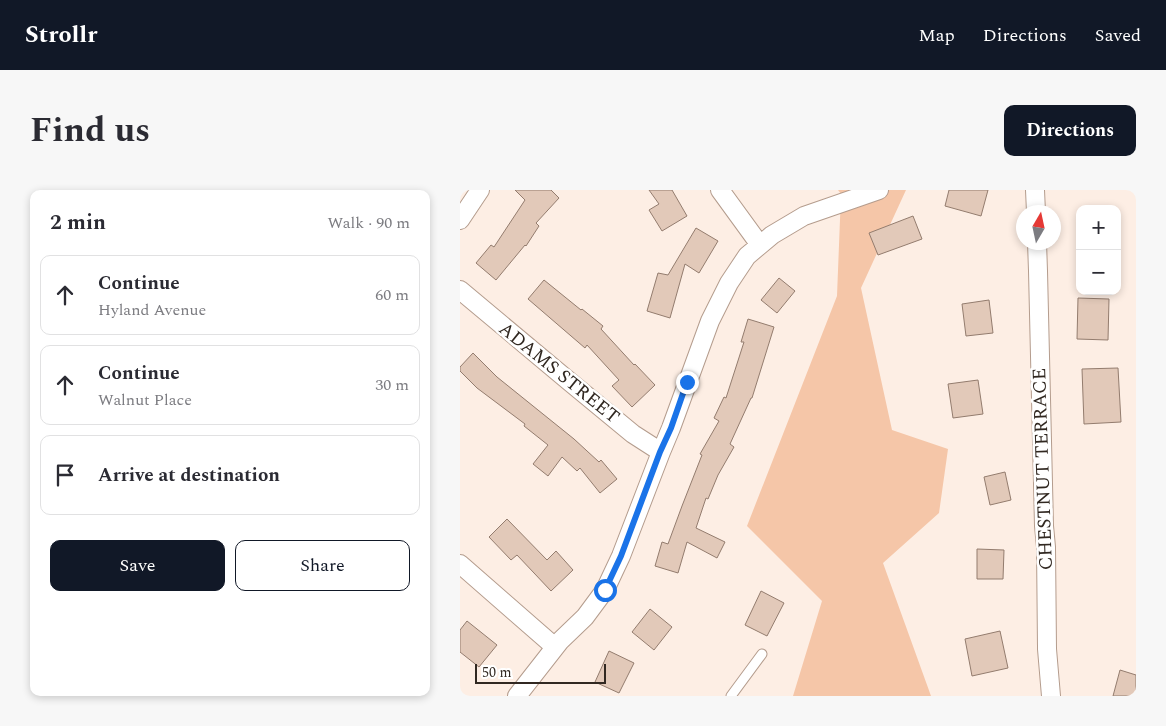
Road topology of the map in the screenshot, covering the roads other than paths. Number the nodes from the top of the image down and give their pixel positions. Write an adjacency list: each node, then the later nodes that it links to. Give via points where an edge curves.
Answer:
1 (480, 190): 6 (street)
2 (720, 190): 7 (street)
3 (879, 190): 7 (street, via 804,216)
4 (1035, 190): 5 (street)
5 (1036, 205)
6 (460, 220)
7 (760, 246): 10 (street, via 747,256 710,320)
8 (1037, 250): 16 (street, CHESTNUT TERRACE)
9 (460, 290): 10 (street, ADAMS STREET, via 633,434)
10 (660, 452): 12 (street, via 605,590 585,617)
11 (460, 564): 12 (street)
12 (555, 647): 14 (street)
13 (762, 654): 15 (lane)
14 (517, 696)
15 (731, 696)
16 (1051, 696)

